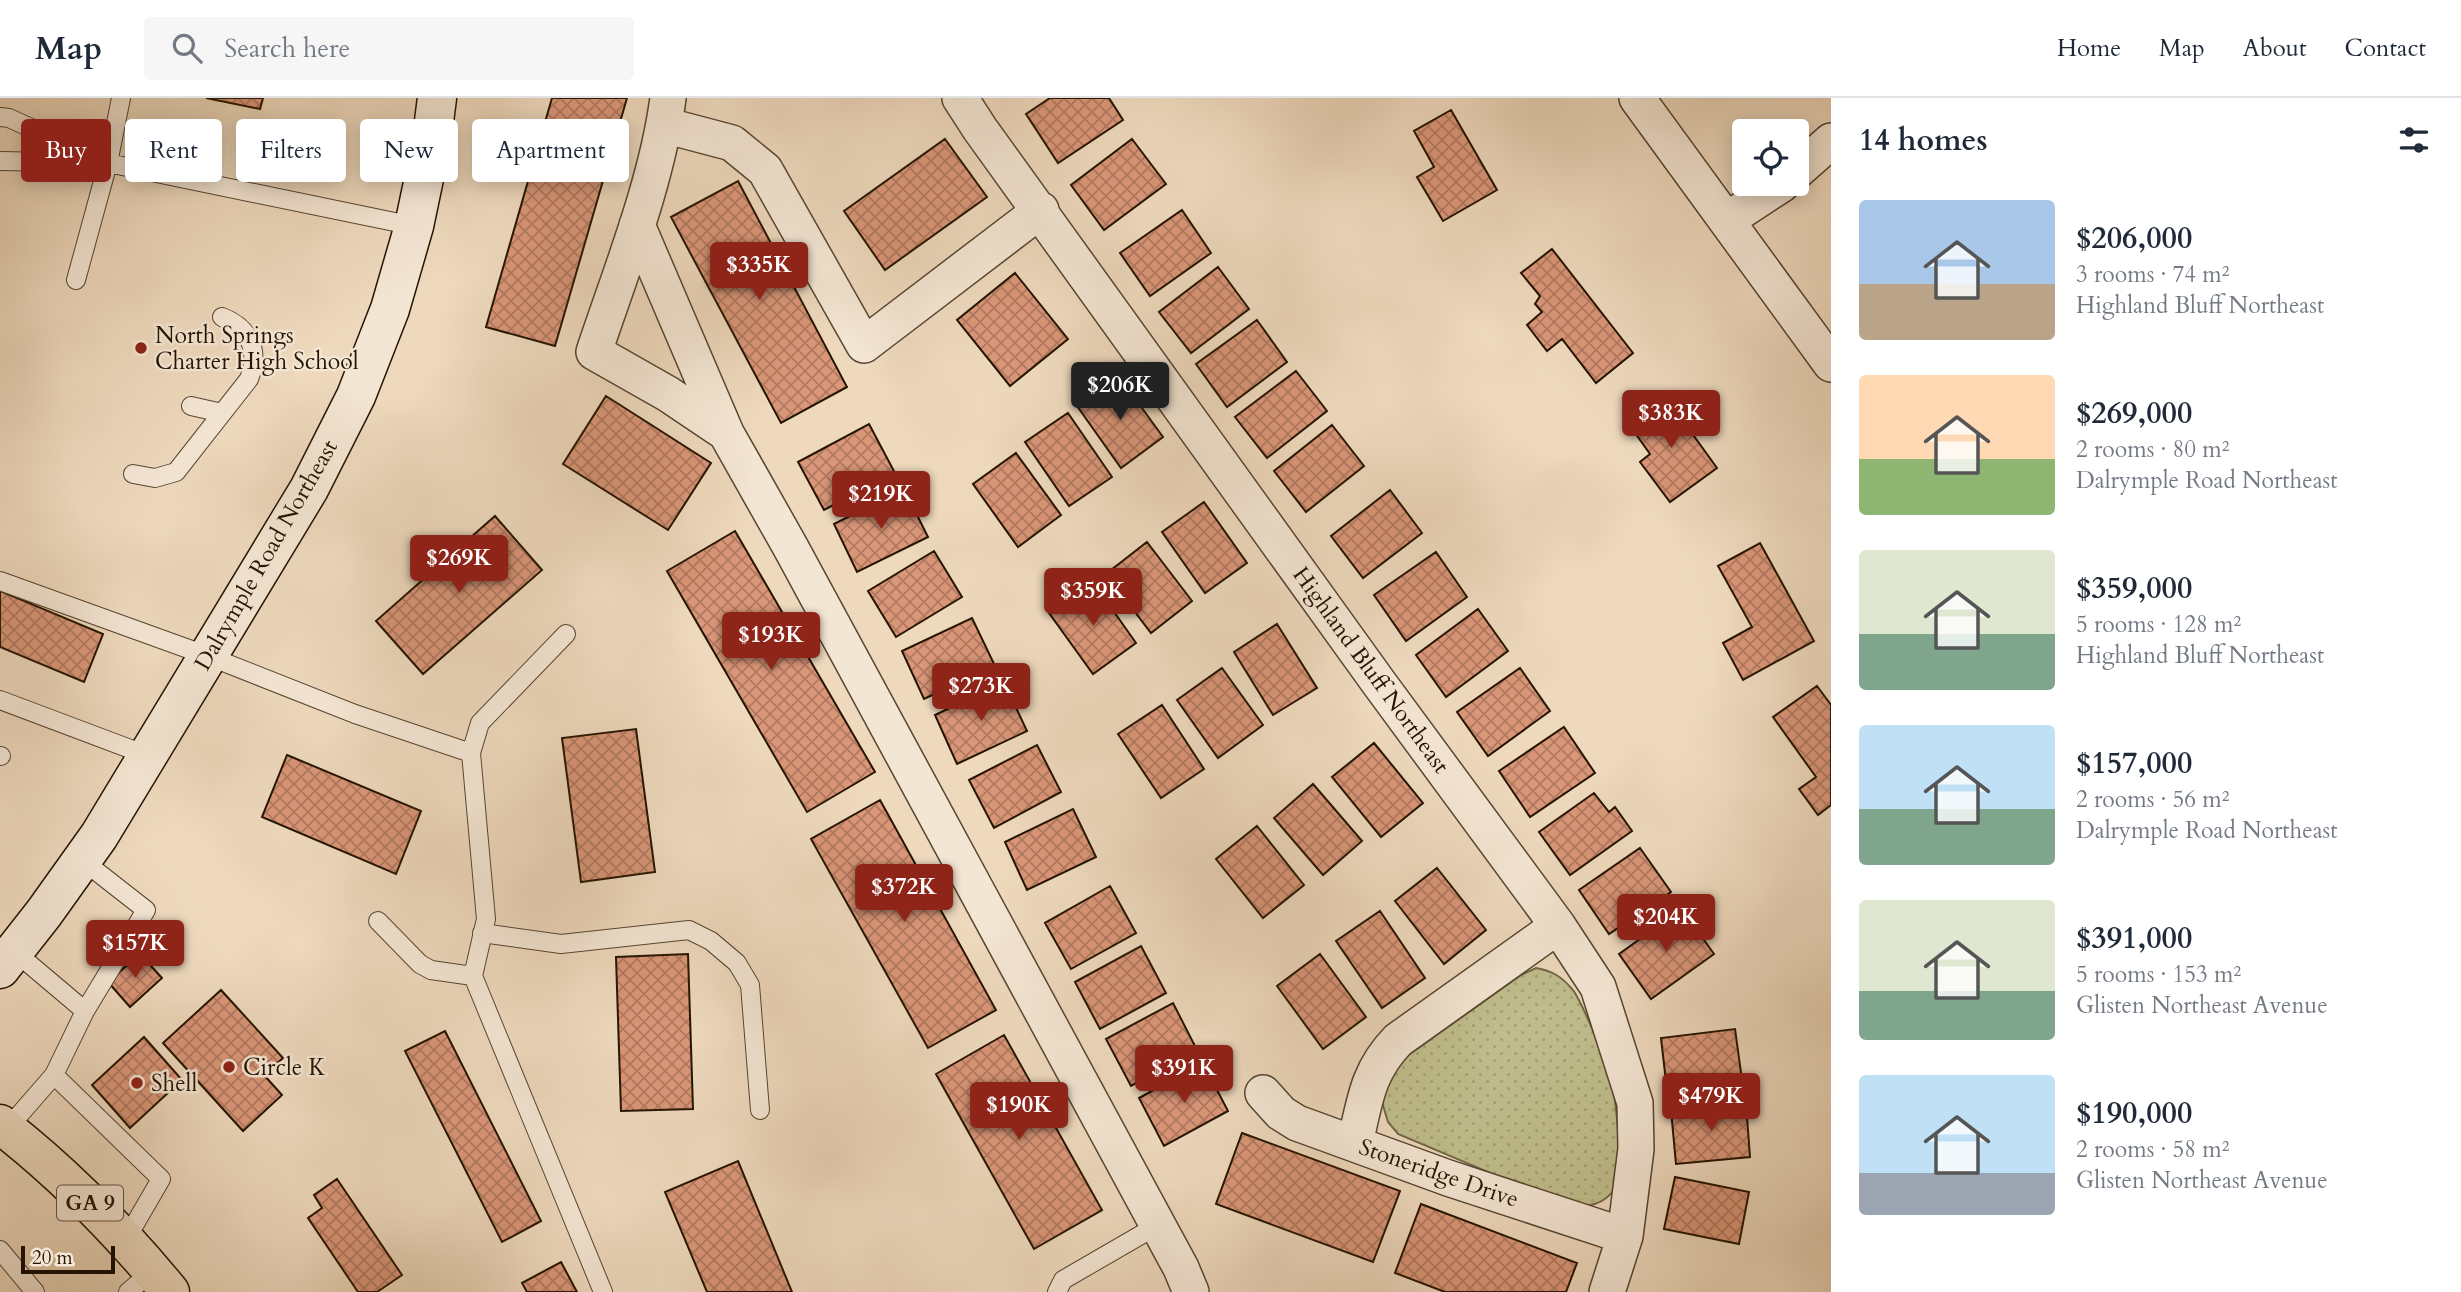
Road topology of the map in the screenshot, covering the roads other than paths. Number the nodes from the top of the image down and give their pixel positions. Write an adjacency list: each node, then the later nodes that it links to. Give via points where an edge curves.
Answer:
1 (121, 98): 9 (lane)
2 (437, 98): 19 (street, Dalrymple Road Northeast)
3 (960, 98): 16 (street, Highland Bluff Northeast)
4 (1637, 98): 17 (street)
5 (666, 112): 16 (street, via 732,143 765,170 864,345); 18 (street)
6 (0, 117): 7 (lane)
7 (21, 123)
8 (1831, 141): 11 (street)
9 (111, 148)
10 (0, 160): 12 (lane)
11 (1809, 160)
12 (21, 161)
13 (111, 164): 19 (lane)
14 (103, 182): 20 (lane)
15 (1764, 196): 17 (street)
16 (1041, 210): 35 (street, Highland Bluff Northeast)
17 (1727, 220): 22 (street)
18 (636, 225): 25 (street); 25 (street, via 594,352)
19 (414, 226): 29 (street, Dalrymple Road Northeast, via 390,309 356,396 309,489)
20 (76, 280)
21 (222, 317): 24 (lane, via 242,329 252,344 255,361 248,379)
22 (1831, 364)
23 (191, 406): 24 (lane)
24 (222, 413): 26 (lane, via 176,472 155,478)
25 (726, 433): 45 (street)
26 (132, 474)
27 (0, 581): 29 (lane)
28 (566, 634): 31 (lane, via 480,723)
29 (208, 656): 31 (lane, via 355,714); 32 (street, Dalrymple Road Northeast)
30 (0, 700): 32 (lane)
31 (471, 753): 36 (lane, via 486,919)
32 (149, 756): 33 (street, Dalrymple Road Northeast)
33 (82, 860): 37 (street, Dalrymple Road Northeast); 39 (lane, via 146,910)
34 (378, 921): 38 (lane, via 420,964)
35 (1558, 926): 44 (street, via 1383,1056 1371,1076); 46 (street, Highland Bluff Northeast, via 1598,987 1635,1103 1636,1149)
36 (482, 933): 38 (lane); 42 (lane, via 561,944 689,930 711,941 737,963 750,985)
37 (7, 960): 39 (lane)
38 (473, 976): 51 (lane)
39 (85, 1011): 40 (lane)
40 (54, 1075): 43 (lane); 47 (lane, via 161,1179)
41 (1263, 1093): 44 (street, Stoneridge Drive, via 1297,1123)
42 (760, 1110)
43 (3, 1126): 47 (main road, GA 9, via 50,1164)
44 (1355, 1143): 46 (street, Stoneridge Drive)
45 (1158, 1226): 52 (lane, via 1063,1280); 53 (street)
46 (1625, 1236): 54 (street, Highland Bluff Northeast)
47 (125, 1241): 49 (main road, GA 9)
48 (0, 1250): 50 (lane, via 12,1277)
49 (150, 1285)
50 (36, 1292)
51 (603, 1292)
52 (1057, 1292)
53 (1191, 1292)
54 (1607, 1292)

